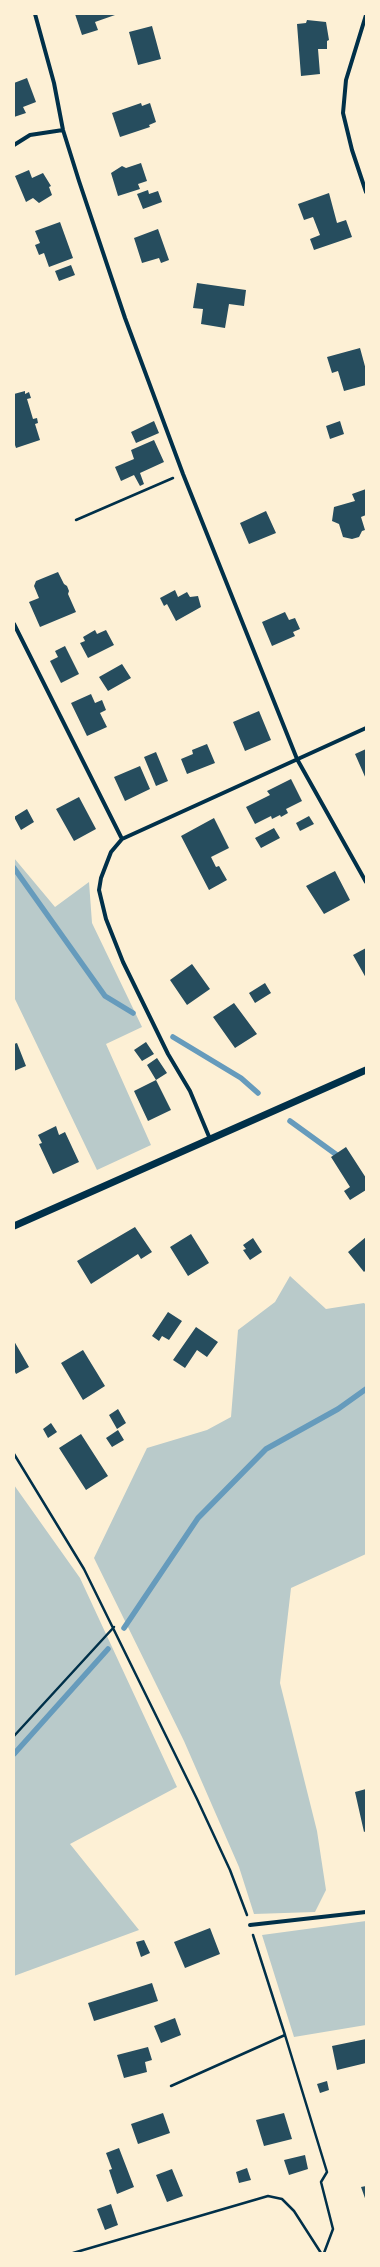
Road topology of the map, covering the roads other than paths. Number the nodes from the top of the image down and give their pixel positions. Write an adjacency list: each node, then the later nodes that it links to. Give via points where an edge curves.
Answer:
1 (35, 14): 3 (street, via 54,83)
2 (366, 16): 5 (street, via 346,80 343,113 348,138)
3 (63, 130): 4 (street, via 30,135); 8 (street, via 125,318 183,474)
4 (14, 145)
5 (366, 192)
6 (14, 624): 9 (street)
7 (366, 728): 8 (street)
8 (297, 759): 9 (street); 10 (street)
9 (122, 839): 12 (street, via 111,852 101,878 99,890 106,919 123,962 168,1054 190,1091)
10 (366, 882)
11 (366, 1070): 12 (street)
12 (210, 1139): 13 (street)
13 (14, 1226)
14 (366, 1912): 15 (street)
15 (250, 1925)

